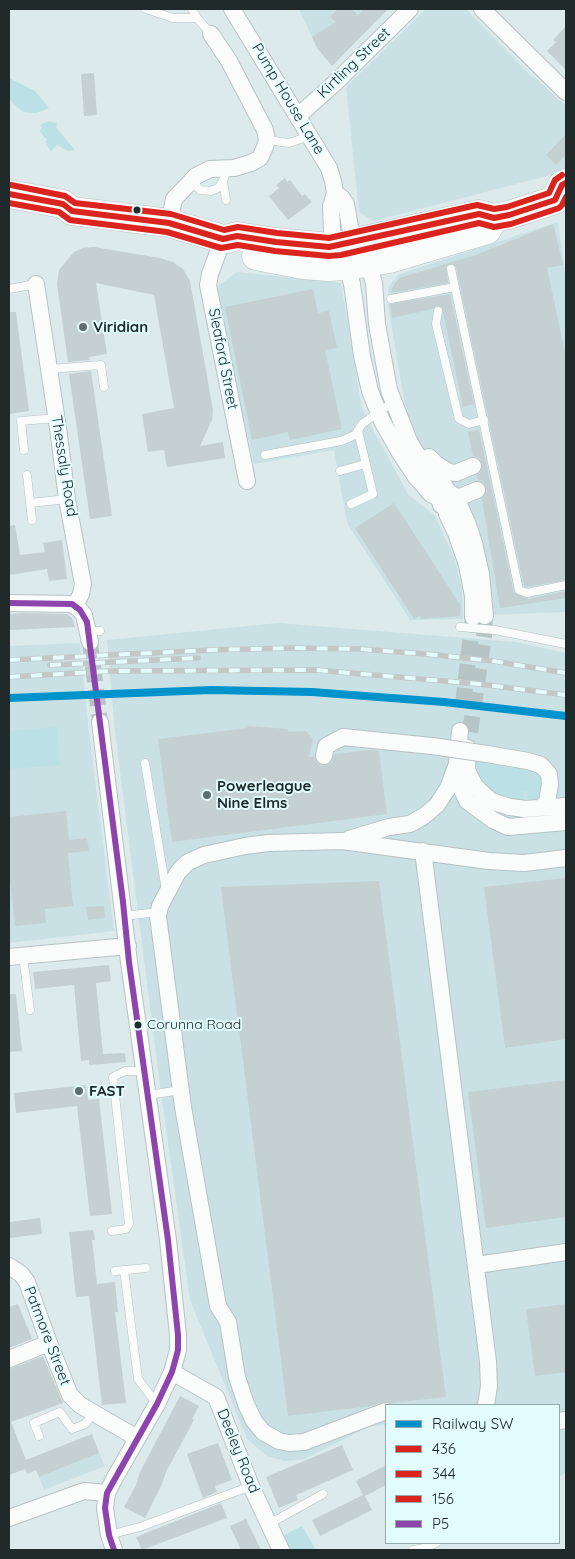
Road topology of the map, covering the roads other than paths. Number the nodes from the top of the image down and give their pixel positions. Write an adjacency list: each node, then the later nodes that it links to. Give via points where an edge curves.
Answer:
1 (146, 9): 6 (lane, via 174,18)
2 (192, 9): 6 (lane)
3 (232, 9): 9 (street, Pump House Lane)
4 (410, 9): 9 (street, Kirtling Street)
5 (482, 9): 8 (street)
6 (197, 18): 7 (lane)
7 (211, 34): 11 (street, via 265,130)
8 (566, 92)
9 (298, 116): 10 (street, Pump House Lane)
10 (310, 136): 11 (lane, via 289,142); 20 (street, Pump House Lane, via 333,181 332,231)
11 (266, 140): 12 (street, via 260,158)
12 (225, 175): 15 (lane); 18 (street, via 210,169 196,176 174,198)
13 (9, 194): 17 (highway, via 63,204)
14 (563, 196): 20 (highway, via 494,218 487,230 396,258)
15 (226, 200)
16 (9, 210): 17 (highway, via 61,216)
17 (72, 211): 18 (highway)
18 (170, 217): 19 (highway)
19 (225, 239): 20 (highway, via 237,252 303,265 328,266); 40 (street, Sleaford Street, via 208,285)
20 (353, 254): 29 (street, via 375,290 377,324); 30 (street, via 352,284 362,356)
21 (451, 269): 23 (lane)
22 (36, 284): 24 (lane); 27 (street, Thessaly Road)
23 (455, 287): 25 (lane); 32 (lane)
24 (9, 289)
25 (391, 299)
26 (438, 311): 32 (lane, via 436,324 459,419 468,424)
27 (50, 369): 28 (lane, via 101,366); 31 (street, Thessaly Road)
28 (104, 387)
29 (393, 402): 30 (lane); 33 (street)
30 (378, 412): 34 (lane); 41 (street, via 416,477 431,494)
31 (57, 418): 35 (lane, via 21,421); 42 (street, Thessaly Road)
32 (484, 420): 46 (lane, via 519,590 527,593)
33 (400, 423): 41 (street, via 421,460 444,485); 41 (street, via 436,464 443,469 475,477)
34 (358, 431): 36 (lane, via 341,442); 37 (lane)
35 (24, 450)
36 (265, 455)
37 (365, 464): 38 (lane); 44 (lane, via 373,494)
38 (340, 471)
39 (27, 475): 43 (lane)
40 (247, 481)
41 (448, 498): 49 (street, via 467,522 474,543 481,574)
42 (67, 499): 43 (lane); 48 (street, Thessaly Road, via 83,584)
43 (30, 503): 45 (lane)
44 (351, 504)
45 (32, 520)
46 (566, 585)
47 (9, 603): 48 (street, via 68,603)
48 (75, 606): 51 (street, via 84,615)
49 (479, 616)
50 (460, 627): 52 (lane, via 495,630)
51 (93, 635)
52 (566, 644)
53 (100, 722): 65 (street)
54 (324, 756): 58 (street, bridge, via 326,746 343,737 432,746 528,761 541,765 549,774 547,802)
55 (145, 763): 63 (lane)
56 (457, 764): 58 (street, via 465,731 467,770 476,786 491,801 510,807); 59 (street, via 458,781 464,796 494,820 508,827); 60 (street, via 448,788 424,816 410,824)
57 (566, 806): 58 (street)
58 (540, 808)
59 (566, 822)
60 (342, 841): 61 (street); 63 (street, via 268,843 204,855 188,862)
61 (423, 851): 62 (street, via 498,862 524,863); 74 (street)
62 (566, 858)
63 (166, 893): 64 (street)
64 (159, 912): 65 (lane); 70 (street)
65 (124, 916): 66 (street)
66 (128, 946): 67 (street); 69 (street)
67 (16, 957): 68 (lane)
68 (30, 1010)
69 (145, 1071): 71 (street); 72 (lane, via 125,1071 113,1077 129,1224 126,1230)
70 (181, 1090): 71 (lane); 84 (street, via 218,1306 228,1322 237,1377 254,1421 263,1432 279,1441 304,1442)
71 (148, 1095): 81 (street, via 178,1335)
72 (112, 1231)
73 (566, 1252): 74 (street)
74 (477, 1265): 83 (street, via 488,1362)
75 (9, 1266): 79 (street, Patmore Street, via 27,1282)
76 (146, 1268): 77 (lane)
77 (124, 1270): 78 (lane); 82 (lane, via 138,1380)
78 (115, 1271)
79 (49, 1343): 80 (street); 85 (street, Patmore Street, via 70,1394 80,1405)
80 (9, 1359)
81 (172, 1372): 82 (street); 88 (street, Deeley Road, via 216,1397)
82 (157, 1404): 87 (street)
83 (486, 1404)
84 (385, 1411)
85 (94, 1412): 86 (lane, via 85,1424 72,1429 60,1412 34,1423); 87 (street, Patmore Street)
86 (39, 1436)
87 (137, 1438): 89 (street)
88 (251, 1486): 92 (street, Deeley Road); 93 (lane, via 140,1527)
89 (107, 1493): 91 (street, via 84,1491); 93 (street, via 105,1508)
90 (323, 1494): 92 (lane)
91 (9, 1518)
92 (269, 1524): 95 (street, Deeley Road)
93 (111, 1543)
94 (434, 1544): 96 (lane)
95 (281, 1550)
96 (413, 1550)

